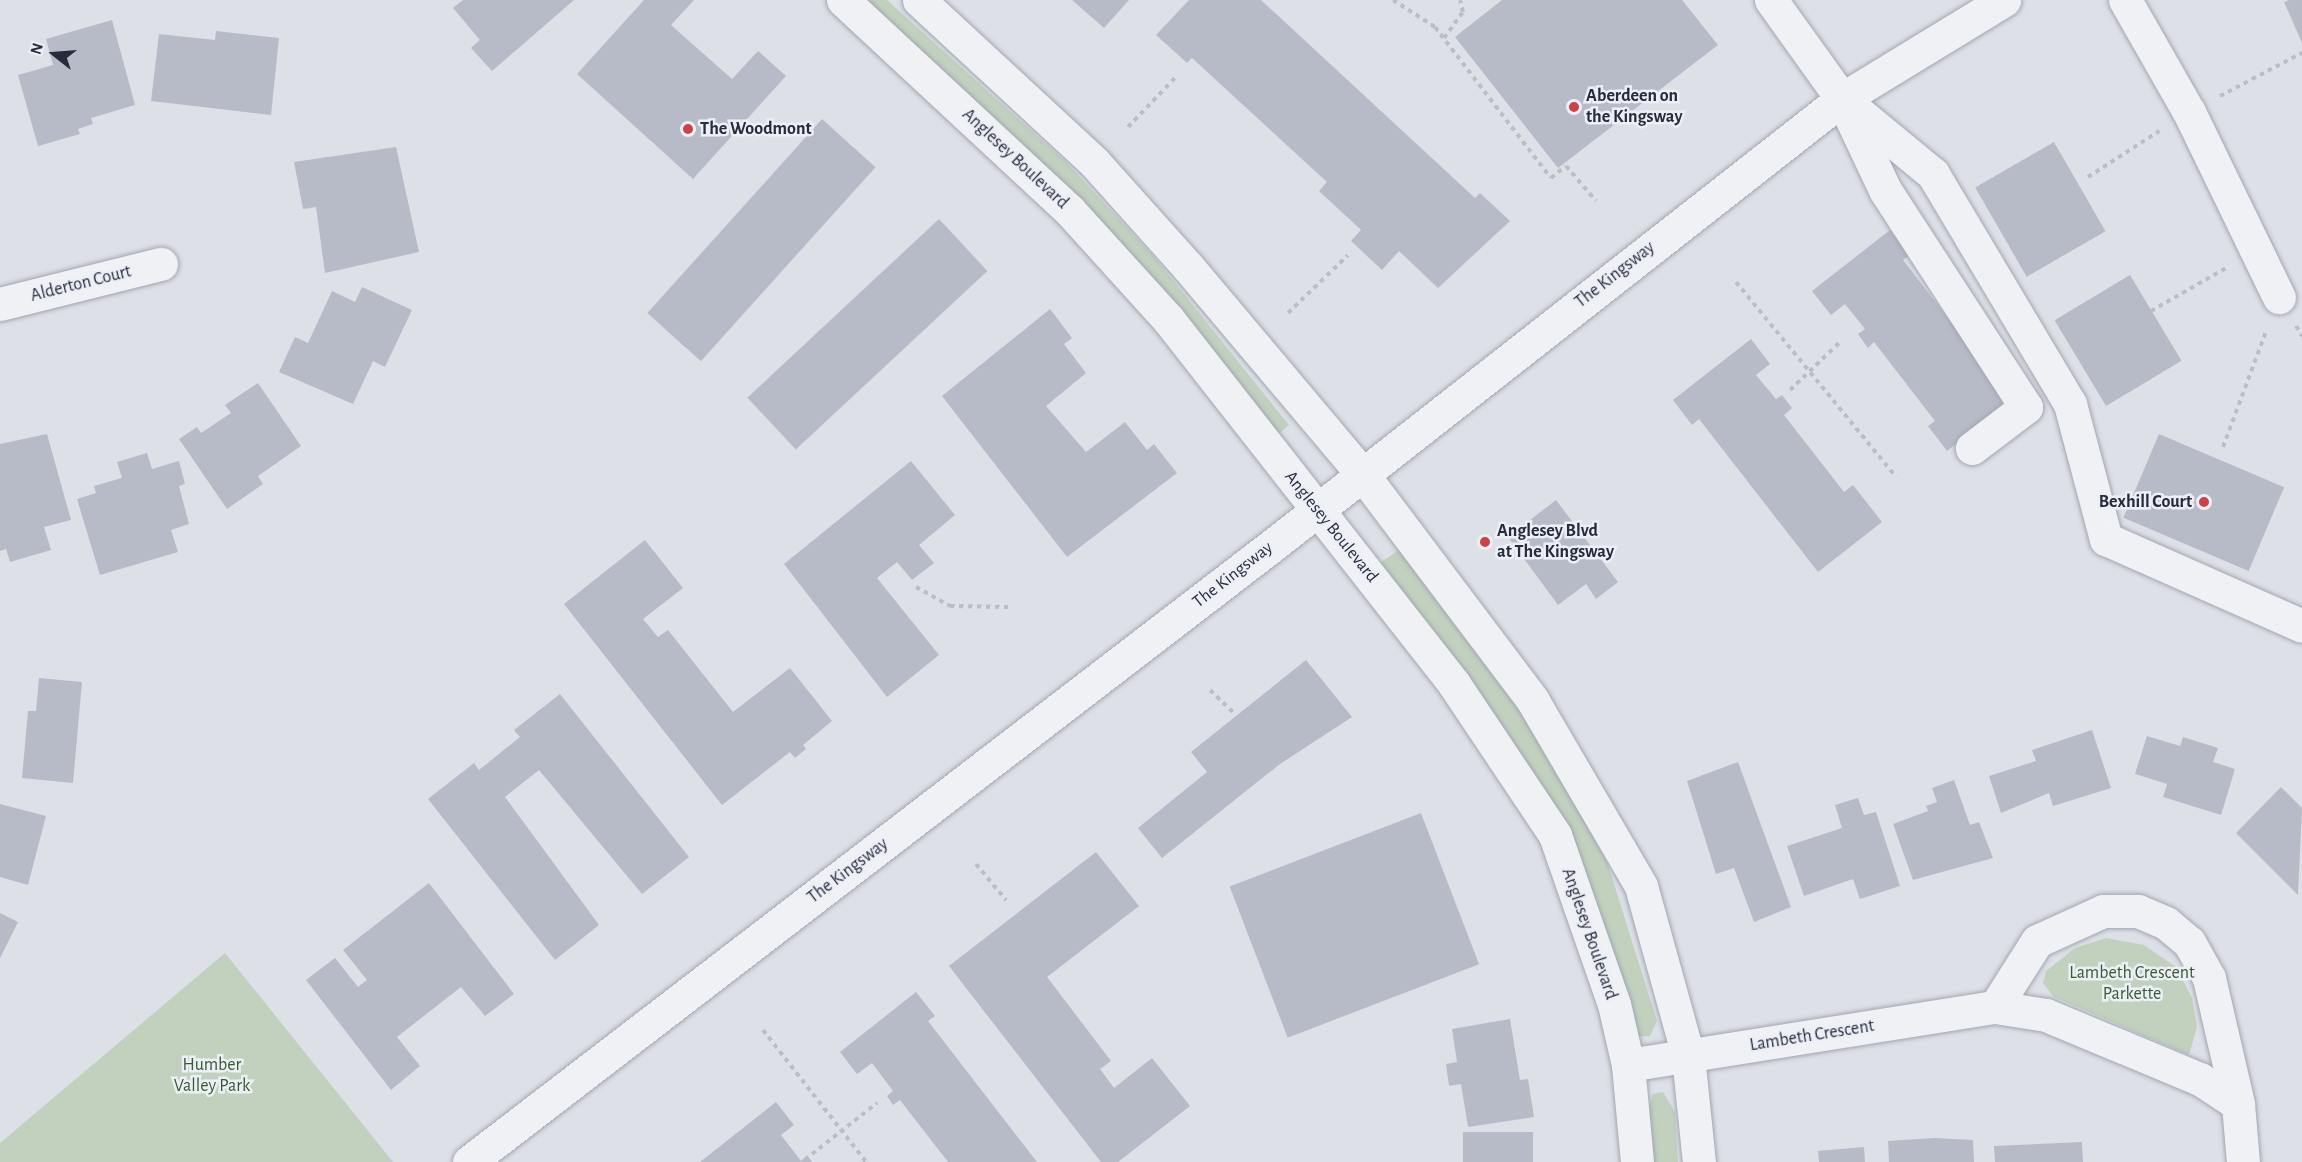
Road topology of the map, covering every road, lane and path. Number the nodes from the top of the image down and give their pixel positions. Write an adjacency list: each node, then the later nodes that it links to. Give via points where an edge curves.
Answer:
1 (843, 0): 31 (street, Anglesey Boulevard, via 1070,212 1168,319)
2 (919, 0): 29 (street, via 1094,162)
3 (1393, 0): 8 (path)
4 (1460, 0): 8 (path, via 1463,12)
5 (1771, 0): 11 (street)
6 (2004, 0): 11 (street, The Kingsway)
7 (2125, 0): 12 (street)
8 (1444, 38): 15 (path, via 1551,178 1566,166)
9 (2302, 53): 12 (path)
10 (1176, 77): 13 (path)
11 (1842, 99): 28 (street, via 1885,190 2026,407); 29 (street, The Kingsway); 34 (street, via 1933,174 2070,404 2106,539)
12 (2189, 112): 14 (path); 16 (street)
13 (1128, 127)
14 (2088, 177)
15 (1596, 201)
16 (2259, 250): 20 (street); 22 (path)
17 (1348, 255): 23 (path)
18 (161, 264): 21 (street, Alderton Court)
19 (1736, 282): 25 (path)
20 (2279, 297): 27 (path)
21 (0, 304)
22 (2151, 311)
23 (1288, 313)
24 (1840, 342): 25 (path)
25 (1809, 372): 26 (path); 30 (path)
26 (1790, 390)
27 (2223, 447)
28 (1972, 448)
29 (1363, 475): 31 (street, The Kingsway); 41 (street, via 1533,701 1641,886)
30 (1896, 477)
31 (1317, 510): 42 (street, Anglesey Boulevard, via 1454,684 1555,835 1614,1004); 47 (street, The Kingsway)
32 (916, 587): 33 (path, via 950,606)
33 (1008, 607)
34 (2302, 626)
35 (1210, 690): 36 (path)
36 (1235, 714)
37 (976, 864): 38 (path)
38 (1006, 900)
39 (1995, 1007): 41 (street, Lambeth Crescent); 44 (street, Lambeth Crescent, via 2046,1014 2182,1070); 44 (street, via 2037,941 2103,911 2138,911 2166,923 2189,942 2209,978)
40 (763, 1030): 45 (path)
41 (1688, 1056): 42 (street, Lambeth Crescent); 50 (street)
42 (1628, 1065): 49 (street, Anglesey Boulevard)
43 (878, 1103): 45 (path)
44 (2238, 1104): 51 (street)
45 (841, 1130): 46 (path); 48 (path)
46 (812, 1154)
47 (469, 1162)
48 (866, 1162)
49 (1637, 1162)
50 (1699, 1162)
51 (2243, 1162)

